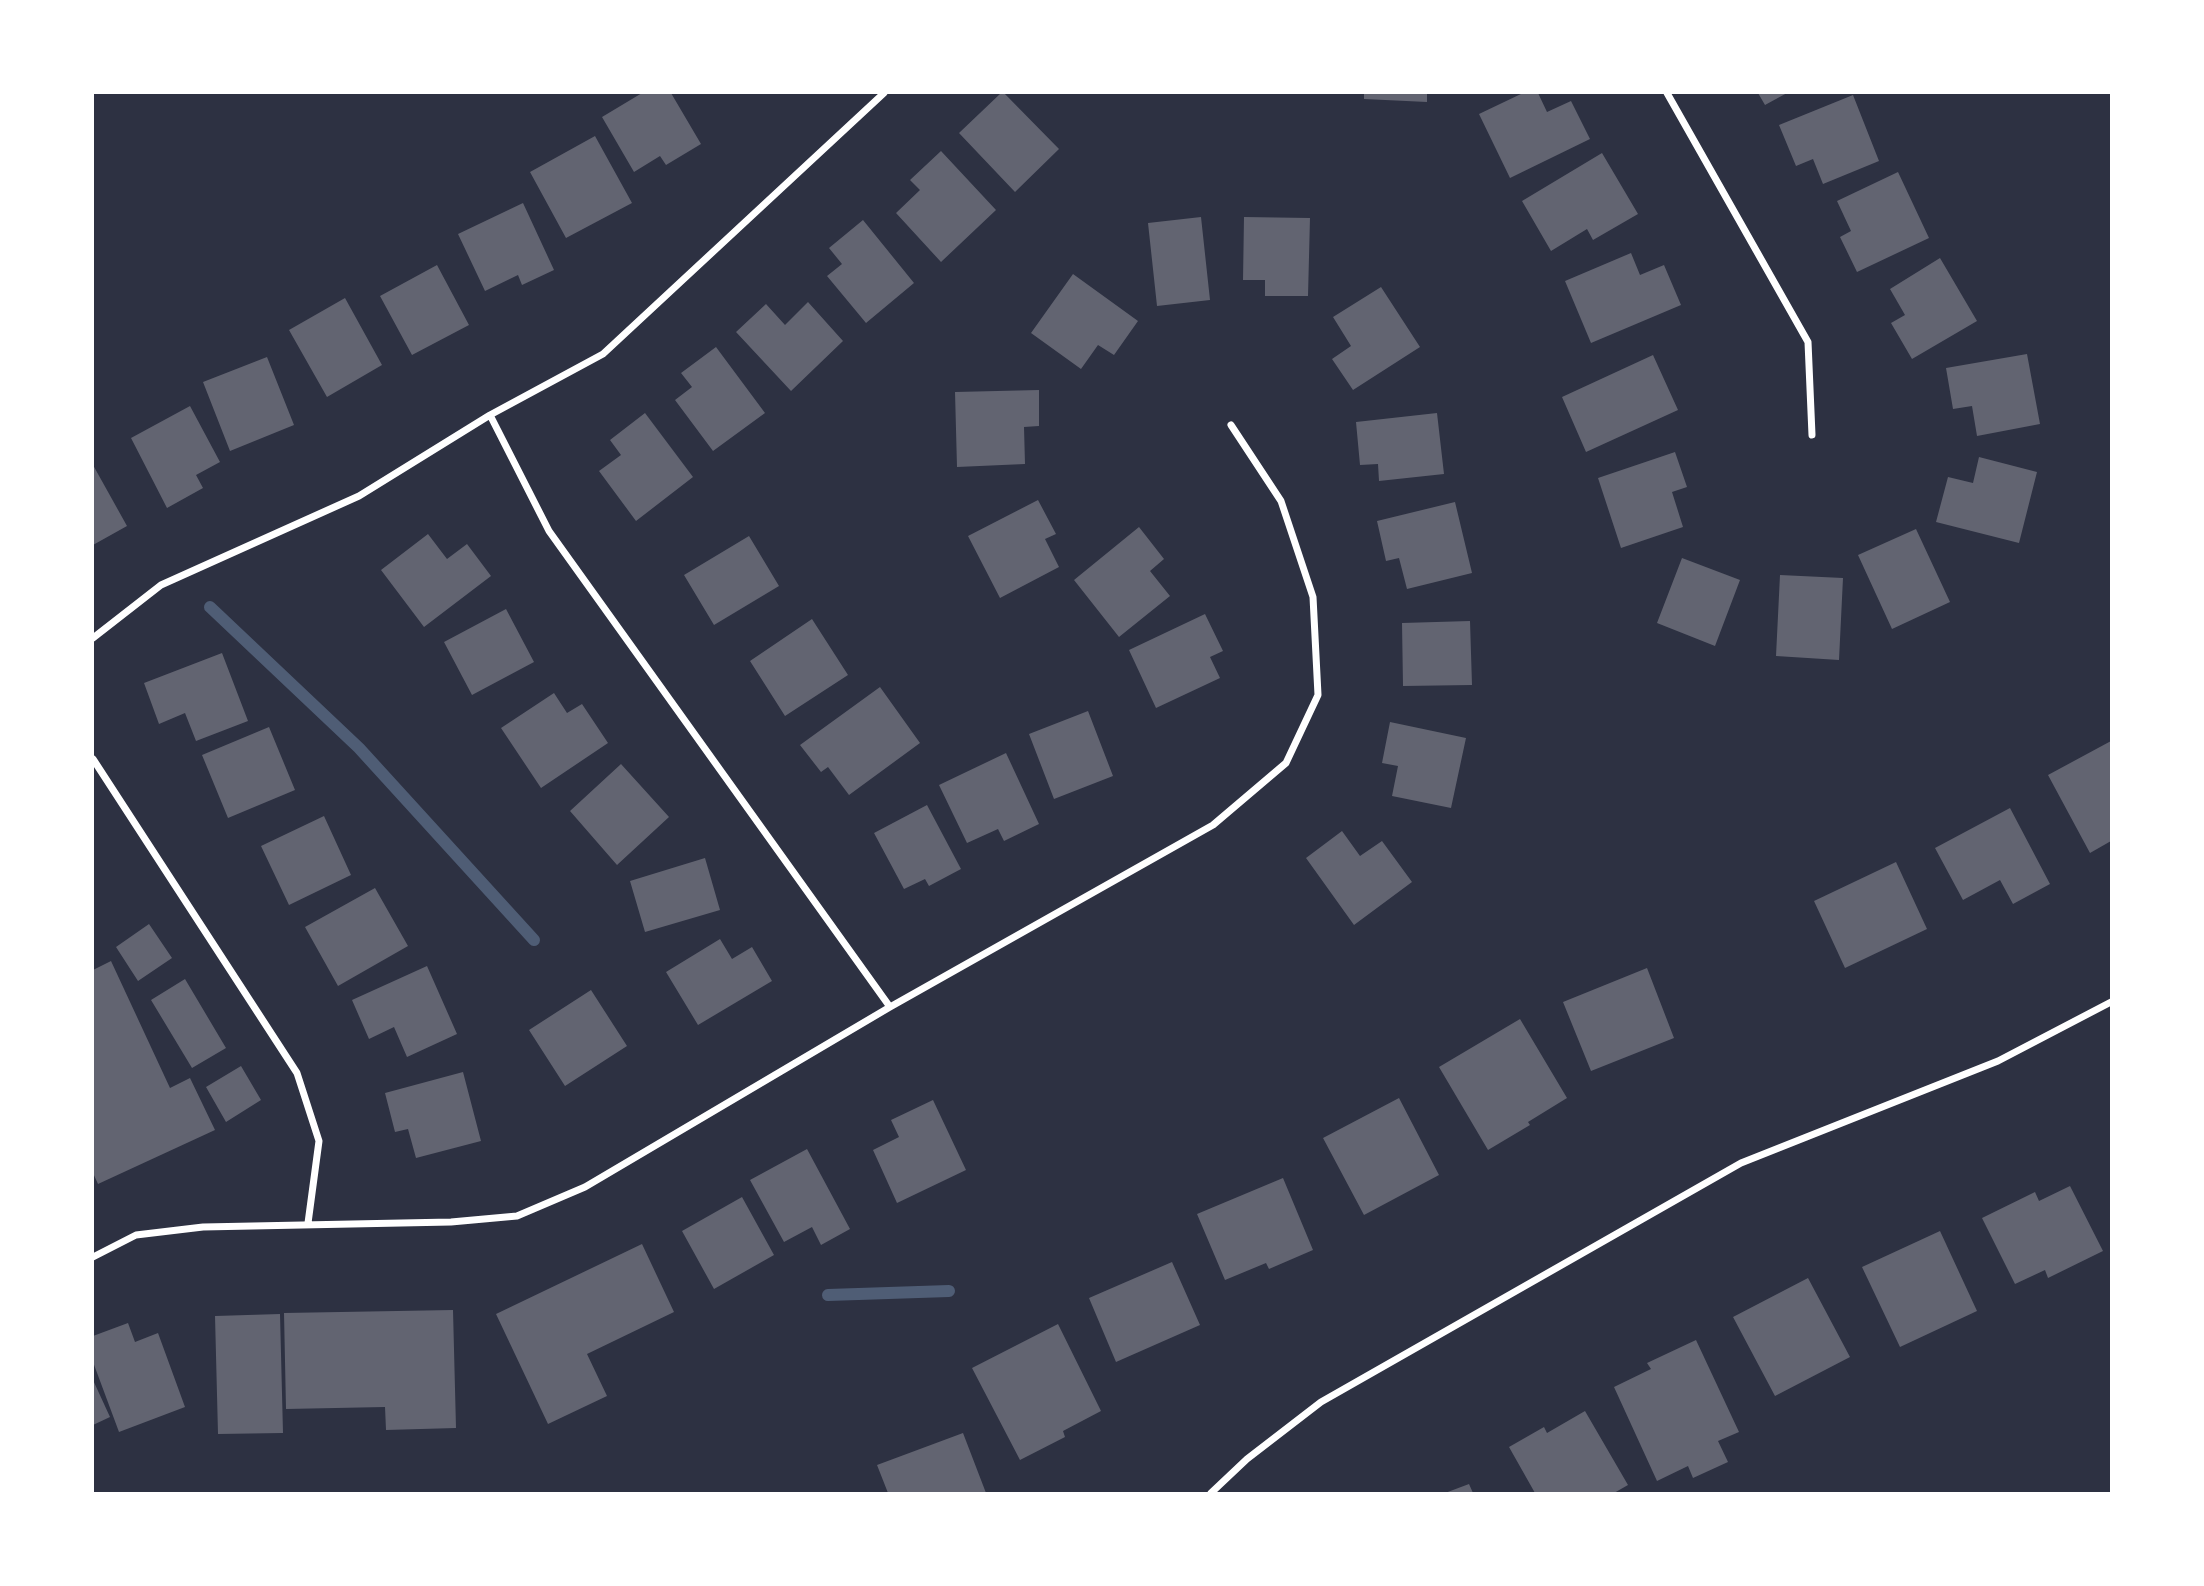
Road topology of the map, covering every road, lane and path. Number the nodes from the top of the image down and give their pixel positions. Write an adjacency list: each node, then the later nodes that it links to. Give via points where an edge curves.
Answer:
1 (884, 93): 3 (street, via 603,354)
2 (1667, 93): 5 (street, via 1808,342)
3 (490, 415): 6 (street, via 359,496 161,585); 9 (street, via 549,531)
4 (1231, 425): 9 (street, via 1281,501 1313,597 1318,695 1286,763 1213,825)
5 (1812, 435)
6 (93, 638)
7 (93, 759): 10 (street, via 297,1073 319,1141)
8 (2111, 1002): 12 (street, via 1998,1061 1741,1163 1321,1402)
9 (890, 1007): 10 (street, via 585,1187 517,1216 451,1222)
10 (308, 1223): 11 (street, via 136,1235)
11 (93, 1257)
12 (1211, 1493)

